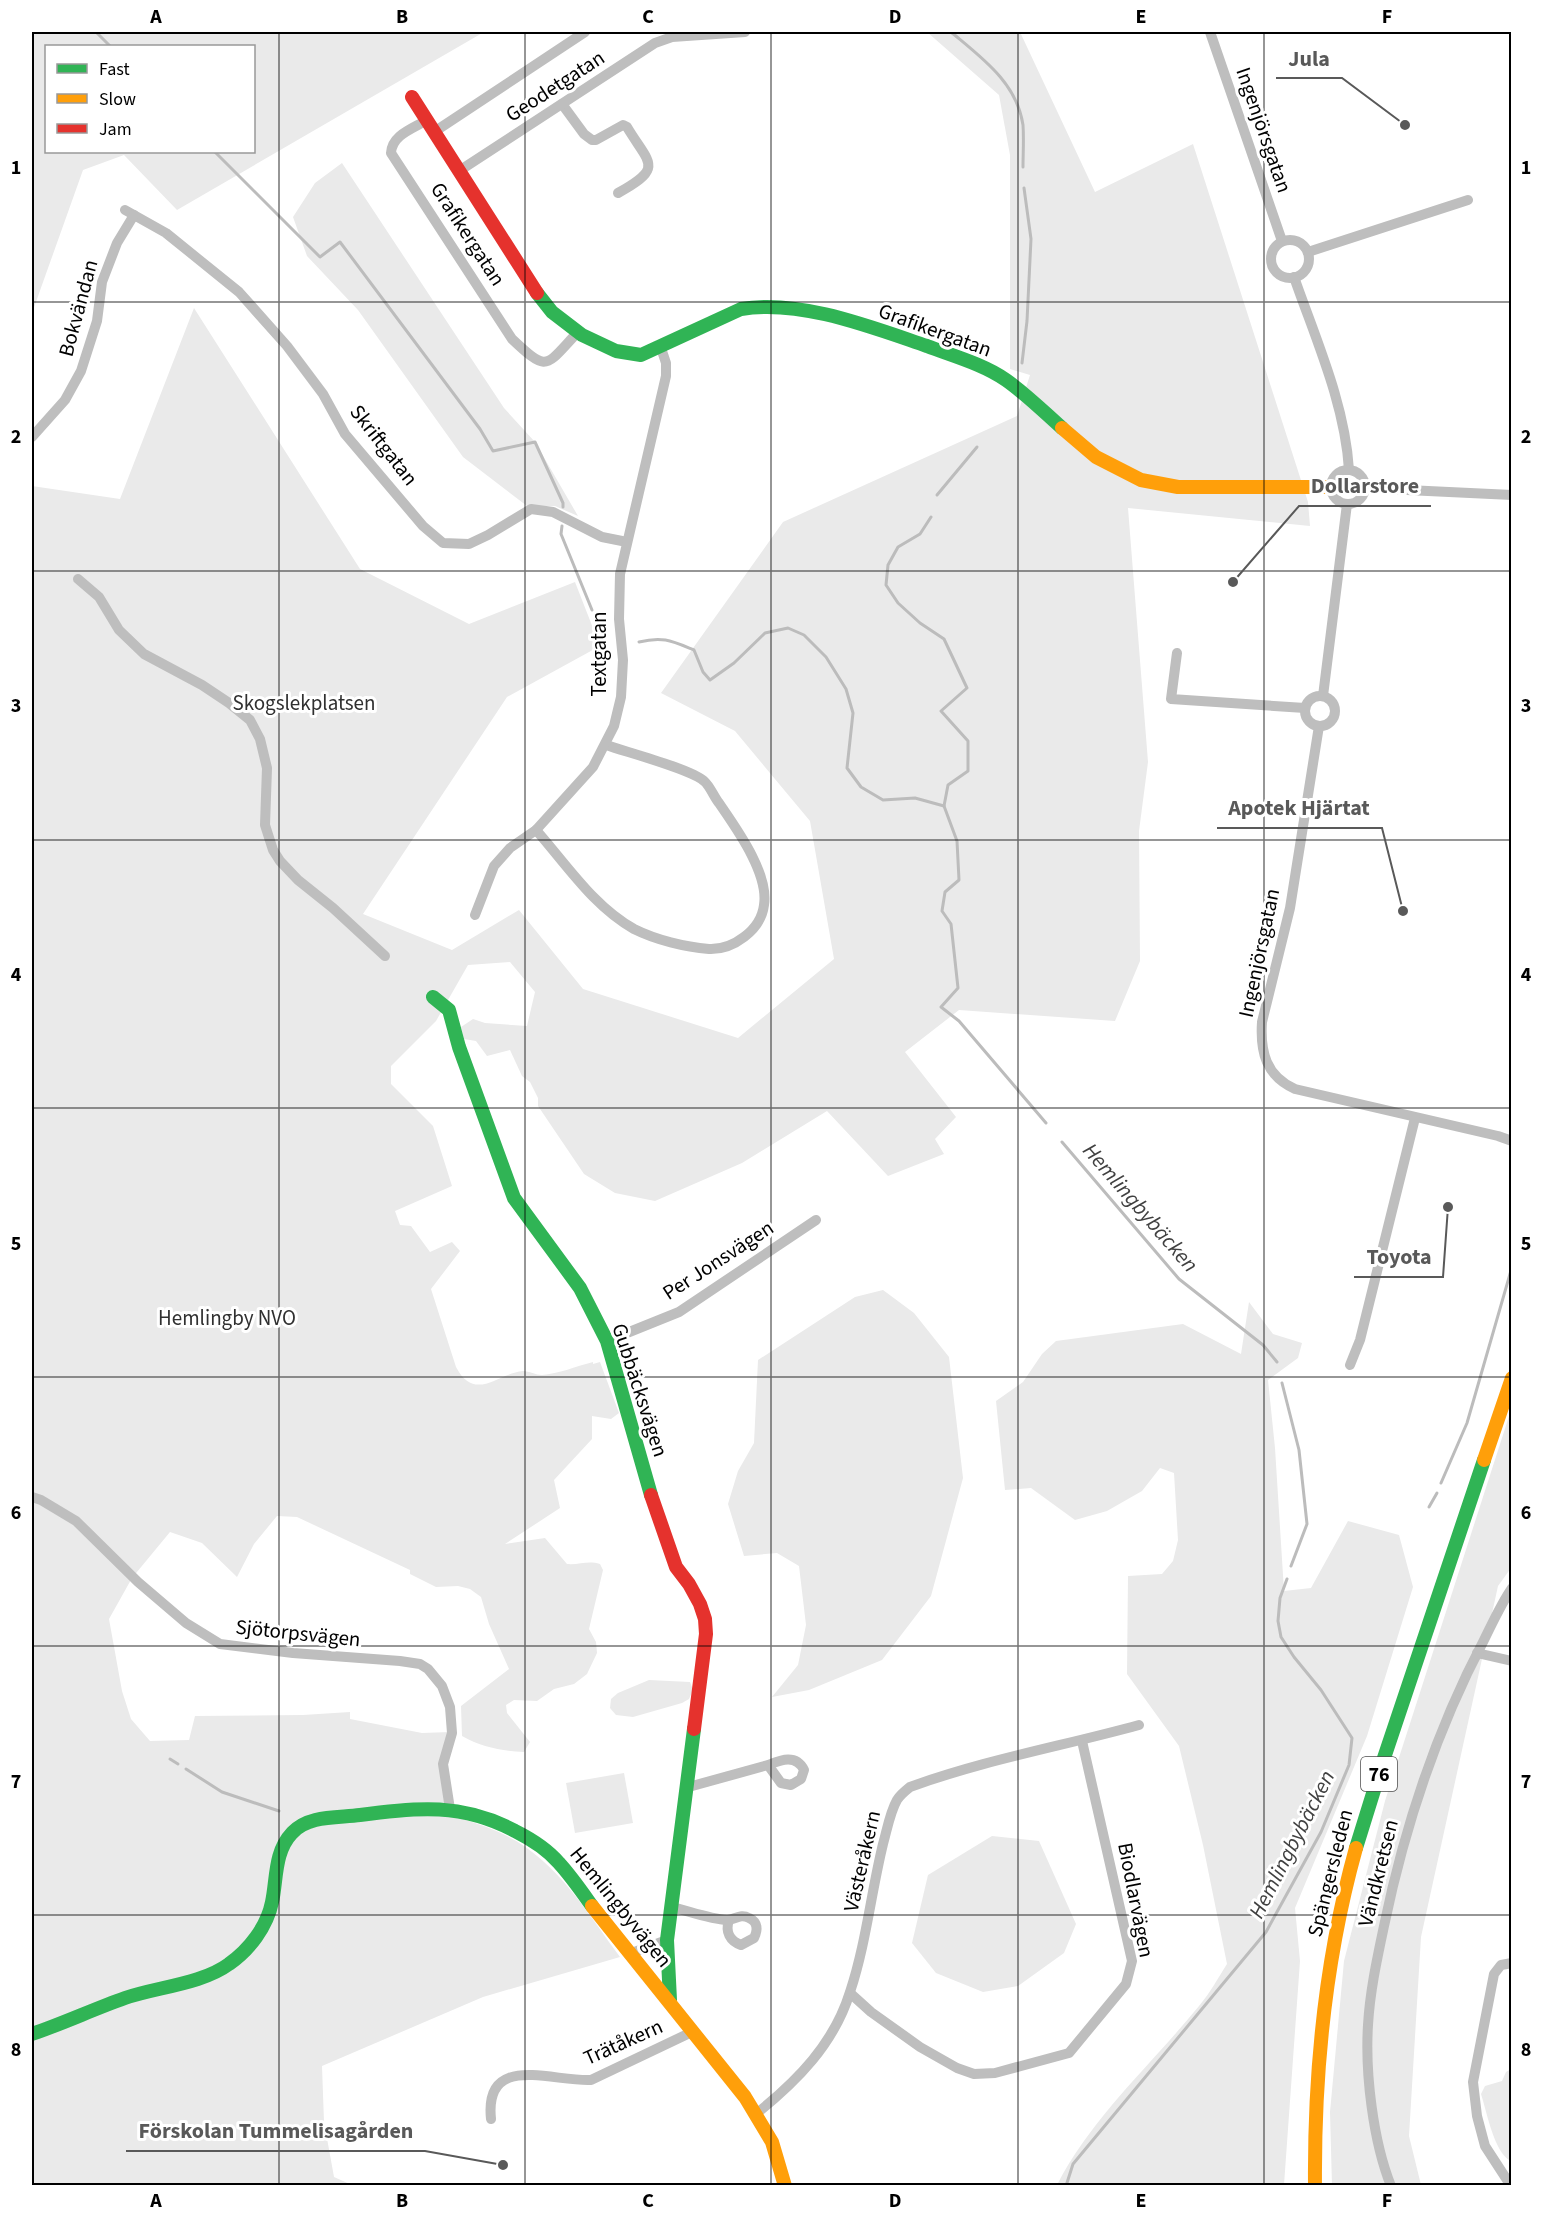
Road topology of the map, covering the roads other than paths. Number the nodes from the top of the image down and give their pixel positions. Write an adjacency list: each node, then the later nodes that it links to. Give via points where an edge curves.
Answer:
1 (585, 32): 7 (street)
2 (745, 32): 4 (street, Geodetgatan)
3 (1210, 32): 12 (street, Ingenjörsgatan)
4 (665, 35): 6 (street, Geodetgatan)
5 (412, 97): 7 (street, Grafikergatan)
6 (562, 104): 8 (street, Geodetgatan); 9 (street, via 592,140 623,124 647,157 649,170)
7 (430, 126): 8 (street, Grafikergatan); 15 (street, Grafikergatan, via 397,138 391,153 512,339 542,363 549,361)
8 (459, 171): 15 (street, Grafikergatan, via 546,303)
9 (618, 193)
10 (1468, 200): 13 (street)
11 (129, 212): 17 (street, Bokvändan, via 102,282 97,321 81,371 65,400); 23 (street, Skriftgatan, via 166,233 239,292 323,394 345,434 423,526 443,543 469,544 531,509 553,512 602,537)
12 (1282, 241): 13 (street, via 1300,242); 14 (street, via 1270,256 1273,268 1282,276)
13 (1308, 252): 14 (street, via 1308,265)
14 (1294, 277): 18 (street, via 1338,406)
15 (577, 333): 16 (street, Grafikergatan, via 626,355)
16 (661, 348): 19 (street, Grafikergatan, via 741,309 759,306 812,312 878,329 971,362 1006,380 1096,457 1141,480 1178,487); 23 (street, Textgatan, via 666,376)
17 (32, 436)
18 (1349, 470): 19 (street, via 1335,476); 20 (street, via 1362,477)
19 (1331, 487): 22 (street, via 1335,498)
20 (1365, 488): 21 (street); 22 (street, via 1361,498)
21 (1512, 495)
22 (1347, 504): 26 (street, Ingenjörsgatan)
23 (627, 542): 29 (street, Textgatan, via 620,574 621,697)
24 (78, 579): 32 (street, via 99,597 119,630 144,654 202,685 250,720 260,739 267,768 265,825 273,850 298,880)
25 (1177, 653): 27 (street, via 1171,699)
26 (1323, 696): 27 (street, via 1313,697); 28 (street, Ingenjörsgatan, via 1331,700 1335,712 1328,723)
27 (1305, 708): 28 (street, via 1306,718)
28 (1319, 726): 34 (street, Ingenjörsgatan, via 1290,908 1262,1022 1266,1064 1285,1085)
29 (606, 745): 30 (street, Textgatan, via 593,767); 30 (street, via 689,772 704,781 745,841 761,878 765,904 756,927 735,944 711,949 665,941 635,930 607,911)
30 (536, 830): 31 (street, Textgatan, via 510,848 494,866)
31 (476, 915)
32 (385, 956)
33 (433, 997): 39 (street, Gubbäcksvägen, via 449,1010 514,1198 580,1288)
34 (1415, 1118): 35 (street, Ingenjörsgatan); 40 (street, via 1360,1340)
35 (1498, 1136): 36 (street, Ingenjörsgatan); 37 (street, Ingenjörsgatan)
36 (1512, 1136)
37 (1512, 1141)
38 (816, 1220): 39 (street, Per Jonsvägen, via 679,1312)
39 (607, 1341): 49 (street, Gubbäcksvägen, via 659,1522 676,1567 689,1584 705,1619)
40 (1350, 1365)
41 (1512, 1378): 63 (street, Spängersleden / 76, via 1366,1812 1343,1895 1328,1972 1319,2061)
42 (32, 1497): 50 (street, Sjötorpsvägen, via 76,1521 146,1589 186,1623 220,1644 400,1661 428,1669 442,1686 450,1707 452,1733 443,1764)
43 (1512, 1588): 44 (street, Vändkretsen)
44 (1477, 1653): 45 (street); 64 (street, Vändkretsen, via 1431,1754 1395,1870 1373,1978 1368,2024 1369,2082 1383,2163)
45 (1512, 1661)
46 (1139, 1725): 47 (street, Västeråkern)
47 (1082, 1741): 56 (street, Västeråkern, via 955,1770 904,1792 887,1828); 56 (street, Biodlarvägen, via 1132,1961 1126,1984 1070,2053 1004,2072 966,2072 920,2047)
48 (768, 1765): 49 (street)
49 (685, 1788): 51 (street, Gubbäcksvägen)
50 (450, 1809): 54 (street, Hemlingbyvägen, via 474,1814 520,1833 551,1854); 59 (street, Hemlingbyvägen, via 424,1808 302,1825 292,1832 277,1859 272,1903 264,1926 249,1947 226,1967 127,1997)
51 (671, 1906): 52 (street); 53 (street, Gubbäcksvägen)
52 (729, 1920)
53 (667, 1940): 54 (street); 57 (street, Gubbäcksvägen)
54 (629, 1954): 57 (street, Hemlingbyvägen)
55 (1512, 1963): 65 (street, via 1501,1965 1494,1974 1473,2082 1485,2146)
56 (850, 1993): 60 (street, Västeråkern, via 823,2049)
57 (670, 2000): 58 (street, Hemlingbyvägen)
58 (694, 2031): 60 (street, Hemlingbyvägen); 61 (street, Trätåkern, via 591,2080 525,2074 508,2077 489,2102)
59 (32, 2034)
60 (756, 2114): 62 (street, Hemlingbyvägen, via 772,2142)
61 (491, 2119)
62 (786, 2186)
63 (1315, 2186)
64 (1391, 2186)
65 (1511, 2186)

